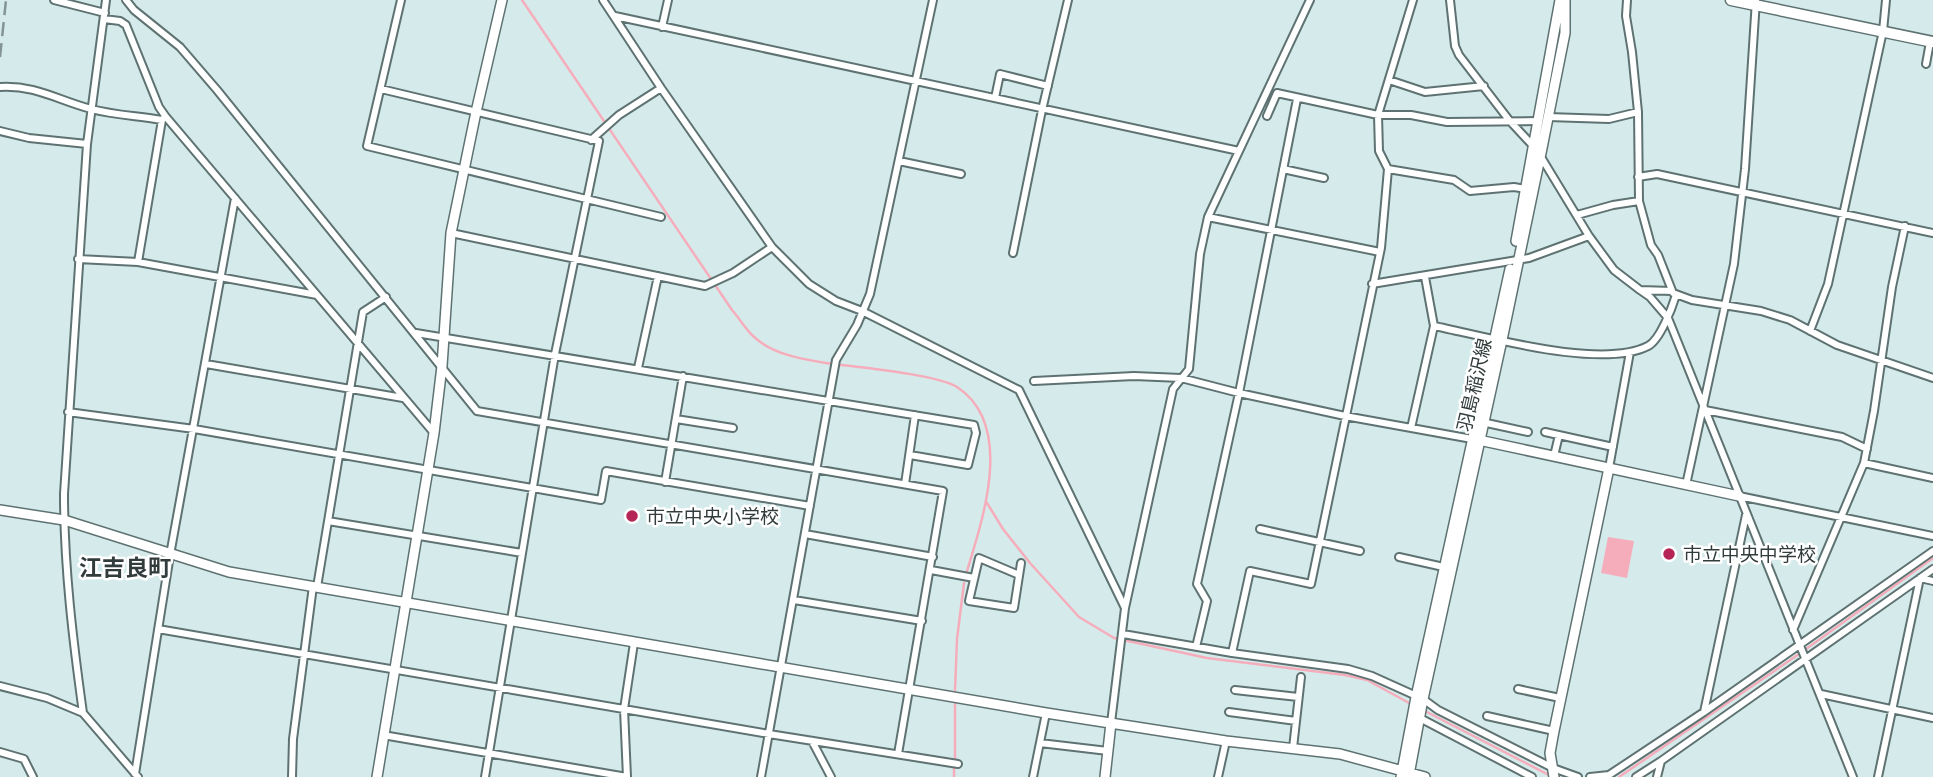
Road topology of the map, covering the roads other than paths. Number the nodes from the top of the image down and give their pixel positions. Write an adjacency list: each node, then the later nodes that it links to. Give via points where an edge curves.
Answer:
1 (54, 0): 18 (street)
2 (106, 0): 18 (street)
3 (126, 0): 83 (street, via 180,47)
4 (401, 0): 30 (street)
5 (502, 0): 35 (street)
6 (604, 0): 19 (street)
7 (668, 0): 20 (street)
8 (933, 0): 25 (street)
9 (1068, 0): 26 (street)
10 (1310, 0): 46 (street)
11 (1413, 0): 24 (street)
12 (1450, 0): 27 (street, via 1455,46)
13 (1562, 0): 40 (street, 羽島稲沢線)
14 (1627, 0): 36 (street)
15 (1731, 0): 17 (main road)
16 (1886, 0): 21 (street)
17 (1756, 3): 21 (main road); 56 (street)
18 (104, 16): 33 (street); 39 (street, via 126,25)
19 (615, 16): 20 (street); 29 (street)
20 (662, 27): 25 (street)
21 (1883, 31): 22 (main road); 60 (street)
22 (1931, 42): 23 (street)
23 (1926, 64)
24 (1389, 80): 27 (street, via 1425,92); 38 (street)
25 (915, 82): 31 (street); 48 (street)
26 (1048, 86): 31 (street, via 1000,74); 34 (street)
27 (1484, 86): 41 (street)
28 (0, 87): 33 (street, via 46,92)
29 (662, 88): 43 (street); 69 (street)
30 (381, 89): 35 (street); 49 (street, via 368,146)
31 (995, 98): 34 (street)
32 (1297, 99): 37 (street, via 1277,93); 38 (street); 50 (street)
33 (91, 109): 39 (street); 44 (street)
34 (1042, 110): 46 (street); 71 (street)
35 (476, 111): 43 (street); 49 (street)
36 (1638, 112): 40 (street, via 1609,119); 53 (street)
37 (1267, 116)
38 (1378, 116): 41 (street); 51 (street, via 1380,150)
39 (164, 118): 57 (street); 75 (street)
40 (1544, 119): 41 (street); 45 (street, 羽島稲沢線); 47 (street, 羽島稲沢線)
41 (1509, 120): 45 (street)
42 (0, 131): 44 (street)
43 (591, 139): 58 (street, via 599,141)
44 (87, 144): 72 (street)
45 (1534, 147): 47 (street); 55 (street, 羽島稲沢線)
46 (1239, 151): 63 (street)
47 (1540, 156): 61 (street); 74 (street, 羽島稲沢線)
48 (899, 161): 52 (street); 85 (street, via 870,294)
49 (463, 169): 58 (street); 66 (street)
50 (1283, 169): 54 (street); 65 (street)
51 (1388, 169): 55 (street, via 1454,180 1470,191); 70 (street)
52 (961, 174)
53 (1638, 177): 56 (street, via 1657,174); 59 (street)
54 (1324, 178)
55 (1526, 189): 74 (street, 羽島稲沢線)
56 (1742, 193): 60 (street); 84 (street)
57 (235, 198): 78 (street); 82 (street)
58 (587, 198): 62 (street); 73 (street)
59 (1639, 201): 61 (street); 81 (street, via 1651,245)
60 (1843, 213): 64 (street); 88 (street, via 1828,284)
61 (1577, 215): 68 (street)
62 (661, 216)
63 (1208, 217): 65 (street); 100 (street, via 1198,267 1189,369)
64 (1905, 226): 67 (street); 95 (street)
65 (1271, 229): 70 (street); 104 (street)
66 (451, 233): 73 (street); 90 (street)
67 (1933, 233)
68 (1589, 236): 74 (street); 80 (street, via 1614,270)
69 (772, 247): 76 (street, via 705,286); 85 (street, via 809,284)
70 (1380, 252): 79 (street)
71 (1013, 253)
72 (78, 259): 75 (street); 108 (street)
73 (575, 259): 76 (street); 94 (street)
74 (1515, 259): 77 (street); 91 (street, 羽島稲沢線)
75 (138, 262): 78 (street)
76 (658, 276): 98 (street)
77 (1425, 277): 79 (street); 87 (street)
78 (221, 278): 82 (street); 96 (street)
79 (1372, 284): 110 (street)
80 (1640, 290): 81 (street); 86 (street)
81 (1674, 293): 84 (street); 86 (street)
82 (317, 295): 92 (street)
83 (386, 297): 89 (street); 92 (street, via 363,312)
84 (1724, 306): 88 (street, via 1761,311); 107 (street)
85 (862, 311): 106 (street, via 836,360); 166 (street, via 1019,390)
86 (1668, 318): 93 (street, via 1650,345); 107 (street)
87 (1434, 326): 91 (street); 115 (street)
88 (1810, 331): 95 (street)
89 (415, 333): 90 (street); 97 (street)
90 (444, 337): 94 (street); 97 (street)
91 (1499, 339): 93 (street, via 1577,355); 113 (street, 羽島稲沢線)
92 (358, 344): 103 (street); 105 (street)
93 (1630, 352): 123 (street)
94 (555, 354): 98 (street); 112 (street)
95 (1881, 361): 101 (street); 124 (street)
96 (206, 365): 103 (street); 116 (street)
97 (442, 366): 112 (street, via 477,411); 119 (street)
98 (638, 368): 99 (street)
99 (683, 376): 106 (street); 111 (street)
100 (1181, 378): 102 (street); 104 (street); 166 (street, via 1173,389)
101 (1933, 378)
102 (1034, 381)
103 (350, 389): 105 (street); 125 (street)
104 (1238, 393): 110 (street); 173 (street, via 1196,584 1207,601)
105 (403, 398): 119 (street)
106 (829, 400): 109 (street); 131 (street)
107 (1704, 406): 124 (street, via 1842,437); 135 (street); 137 (street)
108 (68, 412): 116 (street); 142 (street)
109 (915, 415): 126 (street); 126 (street, via 974,425 976,433 968,465)
110 (1345, 416): 115 (street); 148 (street)
111 (676, 419): 114 (street); 122 (street)
112 (544, 421): 122 (street); 136 (street)
113 (1480, 422): 117 (street); 121 (street, 羽島稲沢線)
114 (733, 428)
115 (1411, 428): 121 (street)
116 (194, 429): 125 (street); 152 (street)
117 (1528, 432)
118 (1545, 432): 120 (street)
119 (434, 433): 130 (street)
120 (1559, 435): 123 (street); 127 (street)
121 (1476, 440): 127 (street); 156 (street, 羽島稲沢線)
122 (672, 443): 131 (street); 133 (street)
123 (1613, 447): 129 (street)
124 (1867, 449): 128 (street)
125 (340, 454): 130 (street); 143 (street)
126 (910, 455): 134 (street)
127 (1554, 456): 129 (street)
128 (1864, 463): 132 (street); 141 (street)
129 (1608, 468): 135 (street); 187 (street)
130 (428, 469): 136 (street); 146 (street)
131 (816, 469): 134 (street); 138 (street)
132 (1933, 478)
133 (666, 482): 136 (street, via 606,471 601,500); 138 (street)
134 (905, 484): 153 (street, via 943,491)
135 (1686, 485): 137 (street)
136 (533, 488): 151 (street)
137 (1739, 496): 140 (street); 141 (street)
138 (810, 506): 145 (street)
139 (0, 510): 142 (street)
140 (1746, 513): 170 (street); 192 (street)
141 (1842, 516): 147 (street); 170 (street)
142 (64, 520): 152 (street); 193 (street)
143 (328, 521): 146 (street); 163 (street)
144 (1260, 529): 148 (street)
145 (805, 534): 153 (street); 164 (street)
146 (417, 536): 151 (street); 165 (street)
147 (1933, 536)
148 (1321, 542): 149 (street); 175 (street, via 1311,584 1250,571)
149 (1360, 551)
150 (1933, 551): 174 (street)
151 (522, 553): 167 (street)
152 (170, 555): 163 (street, via 229,572); 169 (street)
153 (933, 557): 158 (street)
154 (1399, 557): 156 (street)
155 (1021, 563): 159 (street)
156 (1448, 568): 188 (street, 羽島稲沢線)
157 (1933, 569): 161 (street)
158 (931, 570): 160 (street); 168 (street)
159 (1019, 575): 160 (street, via 979,558); 160 (street, via 1014,608 969,601)
160 (974, 578)
161 (1920, 578): 162 (street); 174 (street); 190 (street)
162 (1933, 581)
163 (315, 587): 165 (street); 176 (street)
164 (794, 600): 168 (street); 177 (street)
165 (405, 602): 167 (street); 178 (street)
166 (1125, 608): 171 (street)
167 (510, 621): 172 (street); 181 (street)
168 (922, 621): 182 (street)
169 (158, 629): 176 (street); 214 (street)
170 (1793, 630): 174 (street)
171 (1122, 638): 173 (street); 198 (street)
172 (634, 643): 177 (street); 189 (street)
173 (1196, 647): 175 (street)
174 (1803, 651): 185 (street); 192 (street); 210 (street)
175 (1232, 653): 188 (street, via 1348,668 1372,676)
176 (303, 654): 178 (street); 216 (street)
177 (782, 668): 182 (street); 200 (street)
178 (394, 670): 181 (street); 201 (street)
179 (1301, 677): 186 (street)
180 (0, 686): 193 (street)
181 (500, 688): 189 (street); 208 (street)
182 (910, 689): 194 (street); 209 (street)
183 (1518, 689): 187 (street)
184 (1235, 690): 186 (street)
185 (1821, 694): 190 (street); 230 (street)
186 (1298, 697): 197 (street)
187 (1560, 698): 199 (street)
188 (1418, 707): 212 (street, via 1438,710); 213 (street, 羽島稲沢線); 225 (street)
189 (624, 709): 200 (street); 208 (street, via 626,777)
190 (1892, 710): 196 (street); 231 (street)
191 (1229, 712): 197 (street)
192 (1704, 712): 227 (street, via 1609,775)
193 (83, 713): 214 (street)
194 (1046, 713): 198 (street); 204 (street)
195 (1487, 716): 199 (street)
196 (1933, 718)
197 (1296, 720): 205 (street)
198 (1111, 723): 203 (street); 206 (street)
199 (1554, 731): 212 (street)
200 (769, 734): 202 (street); 219 (street)
201 (383, 735): 208 (street); 217 (street)
202 (813, 741): 209 (street); 220 (street)
203 (1226, 741): 205 (street); 223 (street)
204 (1040, 743): 206 (street); 221 (street)
205 (1293, 748): 213 (street, via 1340,754)
206 (1108, 751): 222 (street)
207 (0, 752): 215 (street, via 24,759)
208 (489, 753): 218 (street)
209 (898, 754): 211 (street)
210 (1661, 761): 228 (street); 229 (street)
211 (958, 764)
212 (1553, 773): 226 (street)
213 (1406, 774): 224 (street)
214 (137, 775)
215 (33, 777)
216 (292, 777)
217 (377, 777)
218 (485, 777)
219 (761, 777)
220 (831, 777)
221 (1033, 777)
222 (1105, 777)
223 (1218, 777)
224 (1425, 777)
225 (1532, 777)
226 (1578, 777)
227 (1590, 777)
228 (1636, 777)
229 (1657, 777)
230 (1853, 777)
231 (1878, 777)

